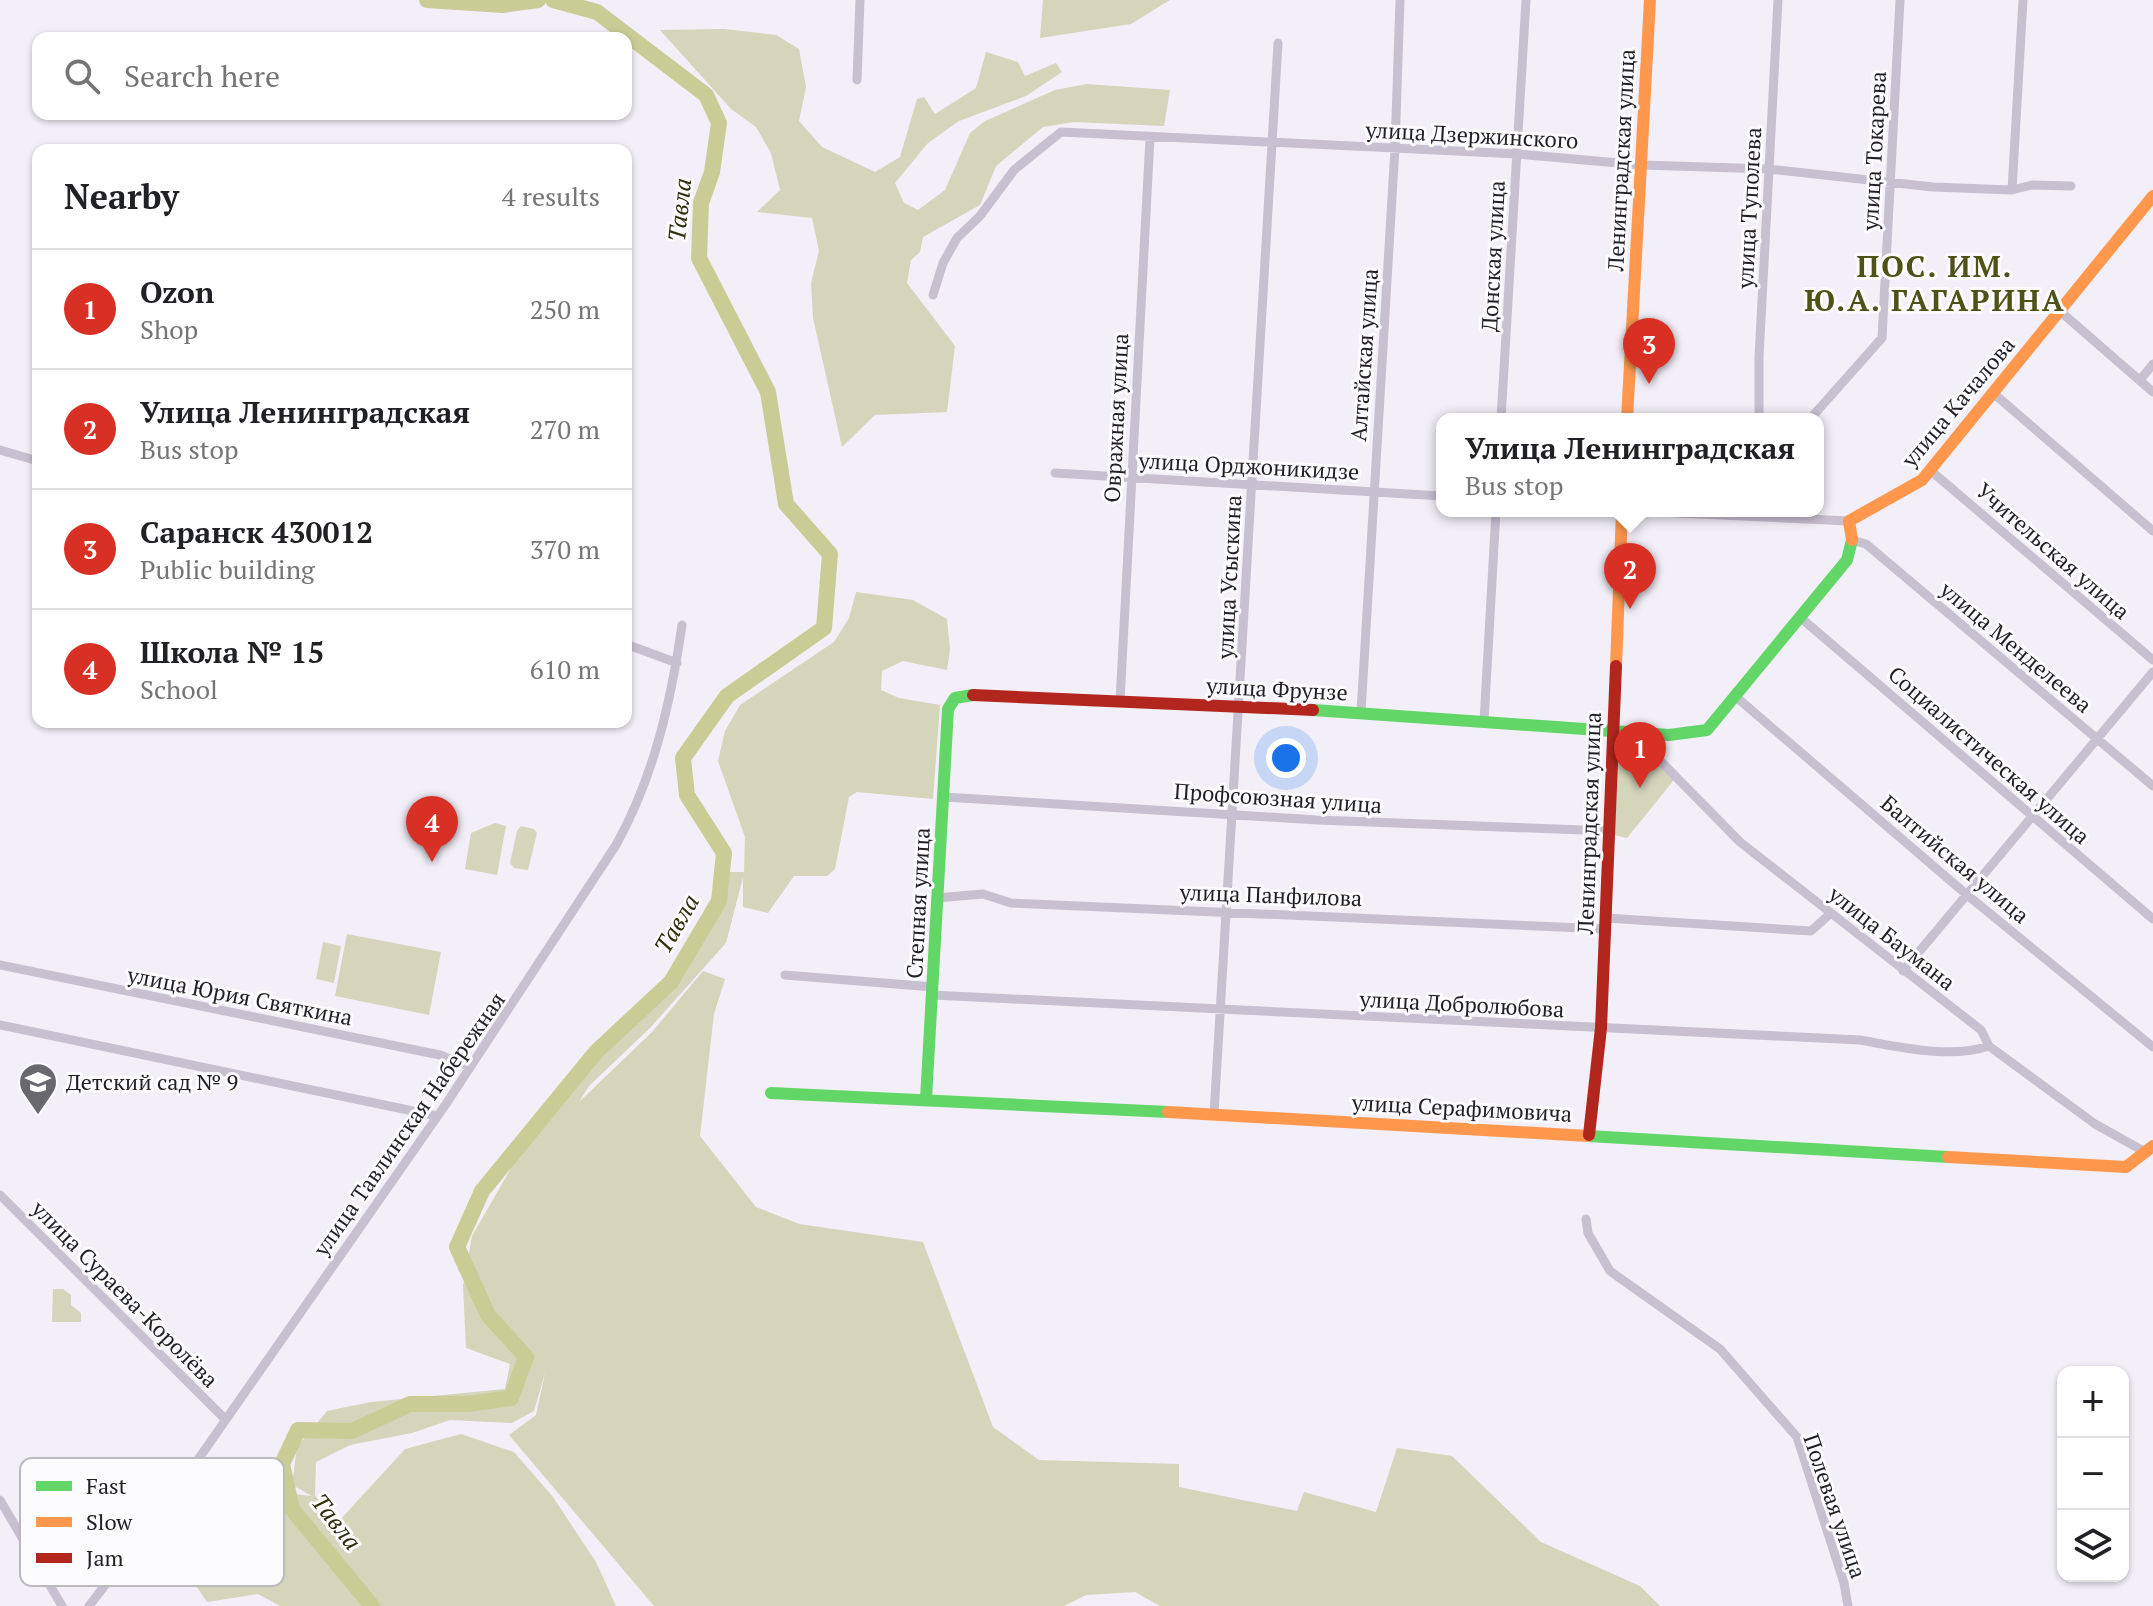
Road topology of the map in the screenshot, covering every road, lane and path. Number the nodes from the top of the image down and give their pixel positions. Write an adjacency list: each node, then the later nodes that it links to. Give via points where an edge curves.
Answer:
1 (860, 0): 9 (street)
2 (1400, 0): 12 (street, Алтайская улица)
3 (1526, 0): 13 (street, Донская улица)
4 (1650, 0): 14 (street, Ленинградская улица)
5 (1778, 0): 15 (street, улица Туполева)
6 (1900, 0): 16 (street, улица Токарева)
7 (2023, 0): 18 (street)
8 (1278, 43): 11 (street, улица Усыскина)
9 (857, 80)
10 (1150, 138): 11 (street, улица Дзержинского); 20 (street, улица Дзержинского, via 1061,132 1014,170 957,238); 34 (street, Овражная улица)
11 (1272, 142): 12 (street, улица Дзержинского); 35 (street, улица Усыскина)
12 (1395, 148): 13 (street, улица Дзержинского); 36 (street, Алтайская улица)
13 (1517, 154): 14 (street, улица Дзержинского); 26 (street, Донская улица)
14 (1641, 165): 15 (street, улица Дзержинского); 27 (street, Ленинградская улица)
15 (1769, 169): 16 (street, улица Дзержинского); 28 (street, улица Туполева)
16 (1891, 180): 18 (street, улица Дзержинского); 29 (street, улица Токарева, via 1882,338)
17 (2071, 186): 18 (street, улица Дзержинского)
18 (2012, 190)
19 (2153, 196): 21 (street, улица Качалова)
20 (933, 295)
21 (2061, 312): 23 (street); 24 (street, улица Качалова)
22 (2153, 364): 23 (street)
23 (2140, 380): 25 (street)
24 (1992, 392): 32 (street, улица Качалова); 42 (street)
25 (2153, 392)
26 (1501, 413)
27 (1627, 413)
28 (1759, 413)
29 (1815, 413)
30 (0, 450): 31 (street)
31 (32, 459)
32 (1930, 470): 41 (street, улица Качалова, via 1922,480); 47 (street, Учительская улица)
33 (1055, 473): 34 (street, улица Орджоникидзе)
34 (1131, 478): 35 (street, улица Орджоникидзе); 51 (street, Овражная улица)
35 (1253, 483): 36 (street, улица Орджоникидзе); 52 (street, улица Усыскина)
36 (1374, 490): 37 (street, улица Орджоникидзе); 54 (street, Алтайская улица)
37 (1436, 495)
38 (1496, 517): 55 (street)
39 (1622, 517): 56 (street, Ленинградская улица)
40 (1804, 517): 41 (street)
41 (1849, 521): 43 (street)
42 (2153, 531)
43 (1852, 540): 44 (street, via 1847,560); 58 (street, улица Менделеева, via 1866,544)
44 (1801, 618): 50 (street); 62 (street, Социалистическая улица)
45 (682, 625): 48 (street, улица Тавлинская Набережная)
46 (632, 646): 48 (street)
47 (2153, 660)
48 (677, 663): 79 (street, улица Тавлинская Набережная, via 658,744 632,815 547,955)
49 (2153, 672): 58 (street)
50 (1735, 696): 57 (street, via 1707,730 1698,733 1669,736); 64 (street, Балтийская улица)
51 (1120, 701): 52 (street, улица Фрунзе); 53 (street, улица Фрунзе, via 960,695)
52 (1240, 708): 54 (street, улица Фрунзе); 61 (street, улица Усыскина)
53 (948, 709): 60 (street, Степная улица)
54 (1361, 712): 55 (street, улица Фрунзе)
55 (1484, 721): 56 (street, улица Фрунзе)
56 (1611, 729): 57 (street); 63 (street, Ленинградская улица)
57 (1630, 730): 67 (street, улица Баумана, via 1683,780 1709,814)
58 (2098, 740): 59 (street, улица Менделеева); 62 (street)
59 (2153, 786)
60 (944, 797): 61 (street, Профсоюзная улица); 65 (street, Степная улица)
61 (1234, 813): 63 (street, Профсоюзная улица); 66 (street, улица Усыскина)
62 (2032, 816): 64 (street); 68 (street, Социалистическая улица)
63 (1609, 831): 69 (street, Ленинградская улица)
64 (1966, 894): 71 (street); 78 (street, Балтийская улица)
65 (936, 898): 66 (street, улица Панфилова, via 983,894 1011,903); 73 (street, Степная улица)
66 (1228, 911): 69 (street, улица Панфилова); 74 (street, улица Усыскина)
67 (1830, 914): 69 (street, улица Панфилова, via 1811,931); 71 (street, улица Баумана)
68 (2153, 919)
69 (1606, 924): 76 (street, Ленинградская улица)
70 (0, 965): 79 (street, улица Юрия Святкина, via 440,1055)
71 (1903, 971): 77 (street, улица Баумана, via 1981,1030)
72 (785, 975): 73 (street, улица Добролюбова)
73 (933, 991): 74 (street, улица Добролюбова); 81 (street, Степная улица)
74 (1221, 1011): 76 (street, улица Добролюбова); 82 (street, улица Усыскина)
75 (0, 1025): 83 (street)
76 (1601, 1028): 77 (street, улица Добролюбова, via 1860,1040 1917,1050); 84 (street, Ленинградская улица)
77 (1989, 1046): 85 (street, улица Баумана, via 2095,1124)
78 (2153, 1047)
79 (470, 1067): 83 (street, улица Тавлинская Набережная)
80 (771, 1093): 81 (street, улица Серафимовича)
81 (926, 1099): 82 (street, улица Серафимовича)
82 (1214, 1114): 84 (street, улица Серафимовича)
83 (437, 1116): 88 (street, улица Тавлинская Набережная)
84 (1589, 1135): 85 (street, улица Серафимовича, via 2126,1167)
85 (2150, 1150)
86 (0, 1195): 88 (street, улица Сураева-Королёва)
87 (1586, 1219): 96 (street, Полевая улица, via 1588,1233 1610,1271 1720,1349 1797,1437)
88 (225, 1419): 89 (street, улица Тавлинская Набережная)
89 (198, 1458)
90 (0, 1500): 91 (street)
91 (20, 1534)
92 (50, 1586): 94 (street)
93 (104, 1586): 95 (street, улица Тавлинская Набережная)
94 (62, 1606)
95 (89, 1606)
96 (1848, 1606)

